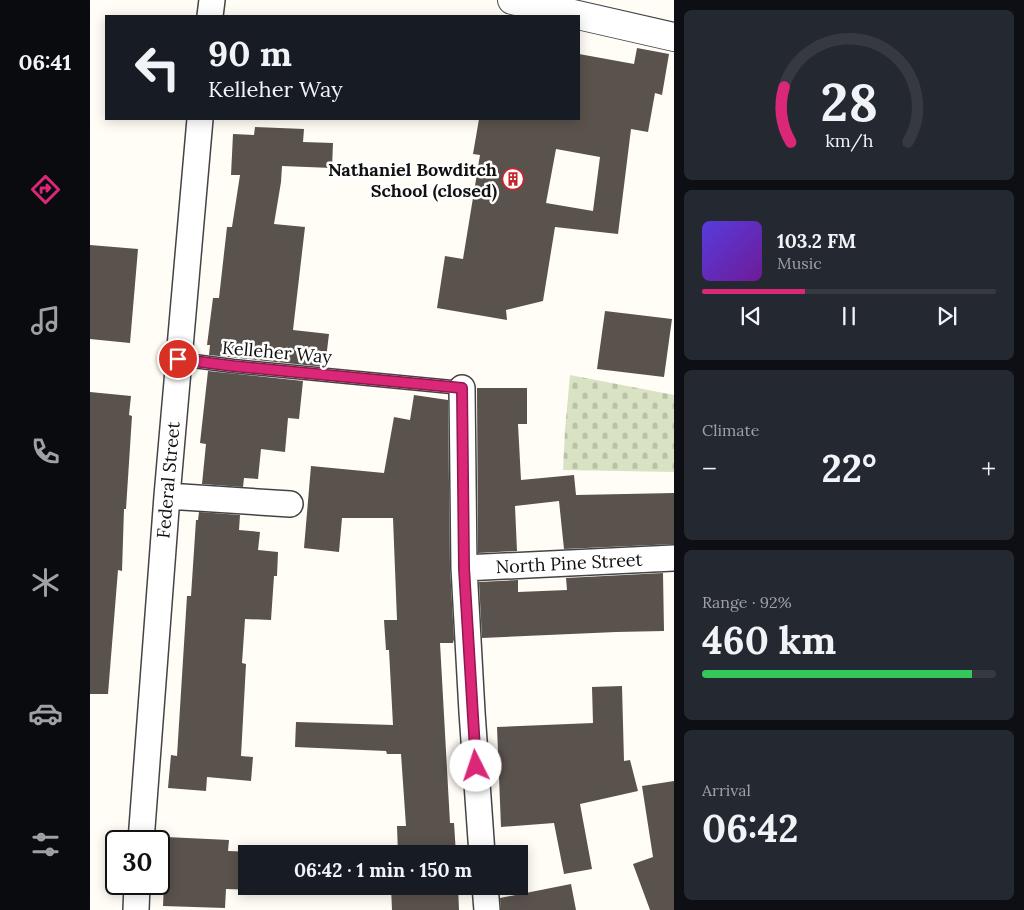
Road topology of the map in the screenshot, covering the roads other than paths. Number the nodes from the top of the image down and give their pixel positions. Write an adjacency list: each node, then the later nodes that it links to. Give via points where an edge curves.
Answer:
1 (212, 0): 3 (street)
2 (512, 0): 4 (street)
3 (210, 15)
4 (578, 15)
5 (580, 16): 6 (street)
6 (674, 37)
7 (200, 120): 8 (street, Federal Street)
8 (178, 359): 9 (lane, Kelleher Way); 10 (street, Federal Street)
9 (462, 388): 13 (street)
10 (167, 496): 11 (street); 14 (street, Federal Street)
11 (290, 504)
12 (674, 558): 13 (street, North Pine Street)
13 (464, 568): 15 (street)
14 (142, 830)
15 (481, 845)
16 (137, 895): 18 (street)
17 (486, 895): 19 (street)
18 (136, 910)
19 (487, 910)

